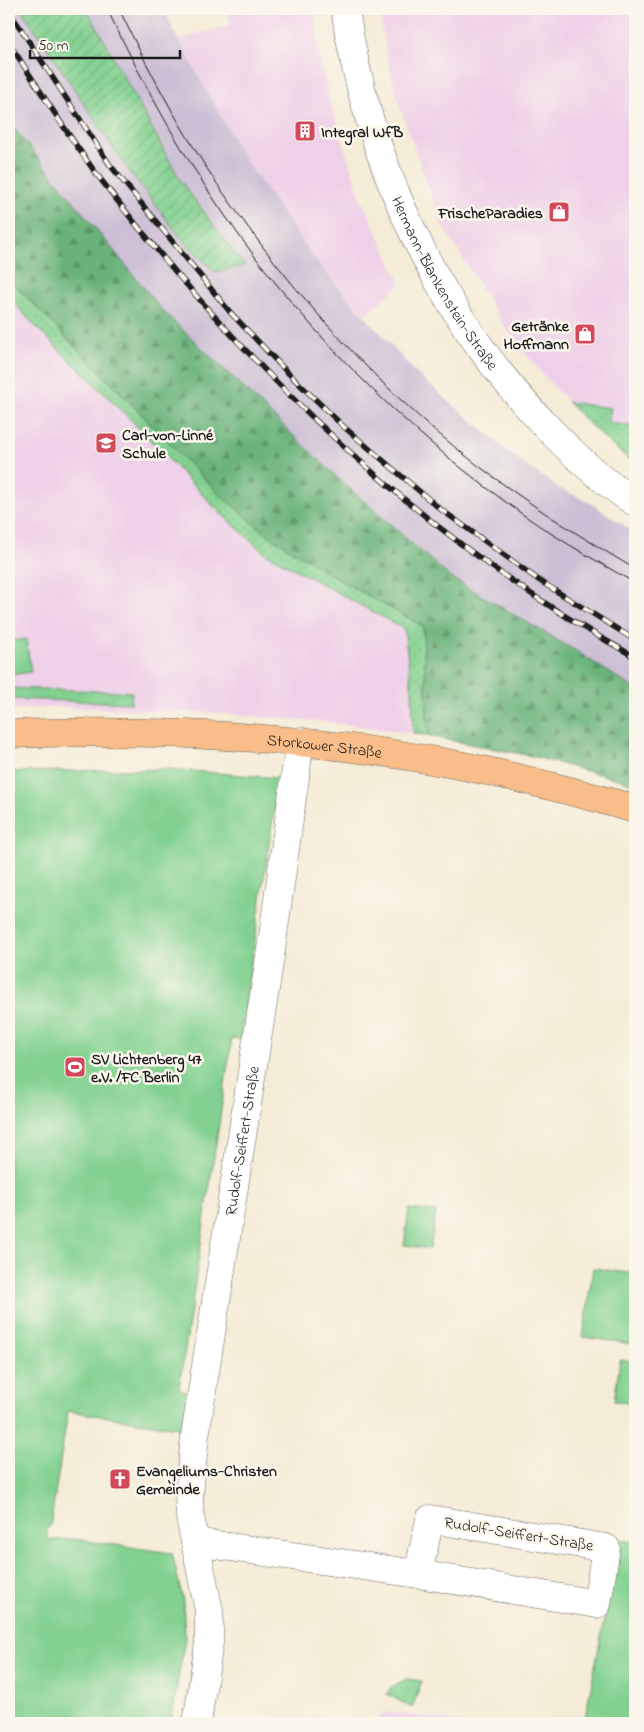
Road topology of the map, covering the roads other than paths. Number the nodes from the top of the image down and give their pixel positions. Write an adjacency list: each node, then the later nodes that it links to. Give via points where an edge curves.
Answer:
1 (345, 9): 2 (street, Hermann-Blankenstein-Straße, via 364,101 388,176 419,246 462,323 515,394 569,450)
2 (635, 502)
3 (9, 734): 4 (main road, Storkower Straße, via 186,733)
4 (300, 741): 5 (main road, Storkower Straße, via 448,763 569,790); 6 (street, Rudolf-Seiffert-Straße, via 270,957 195,1436 189,1494)
5 (635, 809)
6 (195, 1542): 7 (street, Rudolf-Seiffert-Straße); 8 (street, Rudolf-Seiffert-Straße, via 209,1611 209,1643)
7 (418, 1574): 7 (street, Rudolf-Seiffert-Straße, via 598,1604 606,1548 430,1519)
8 (197, 1723)

